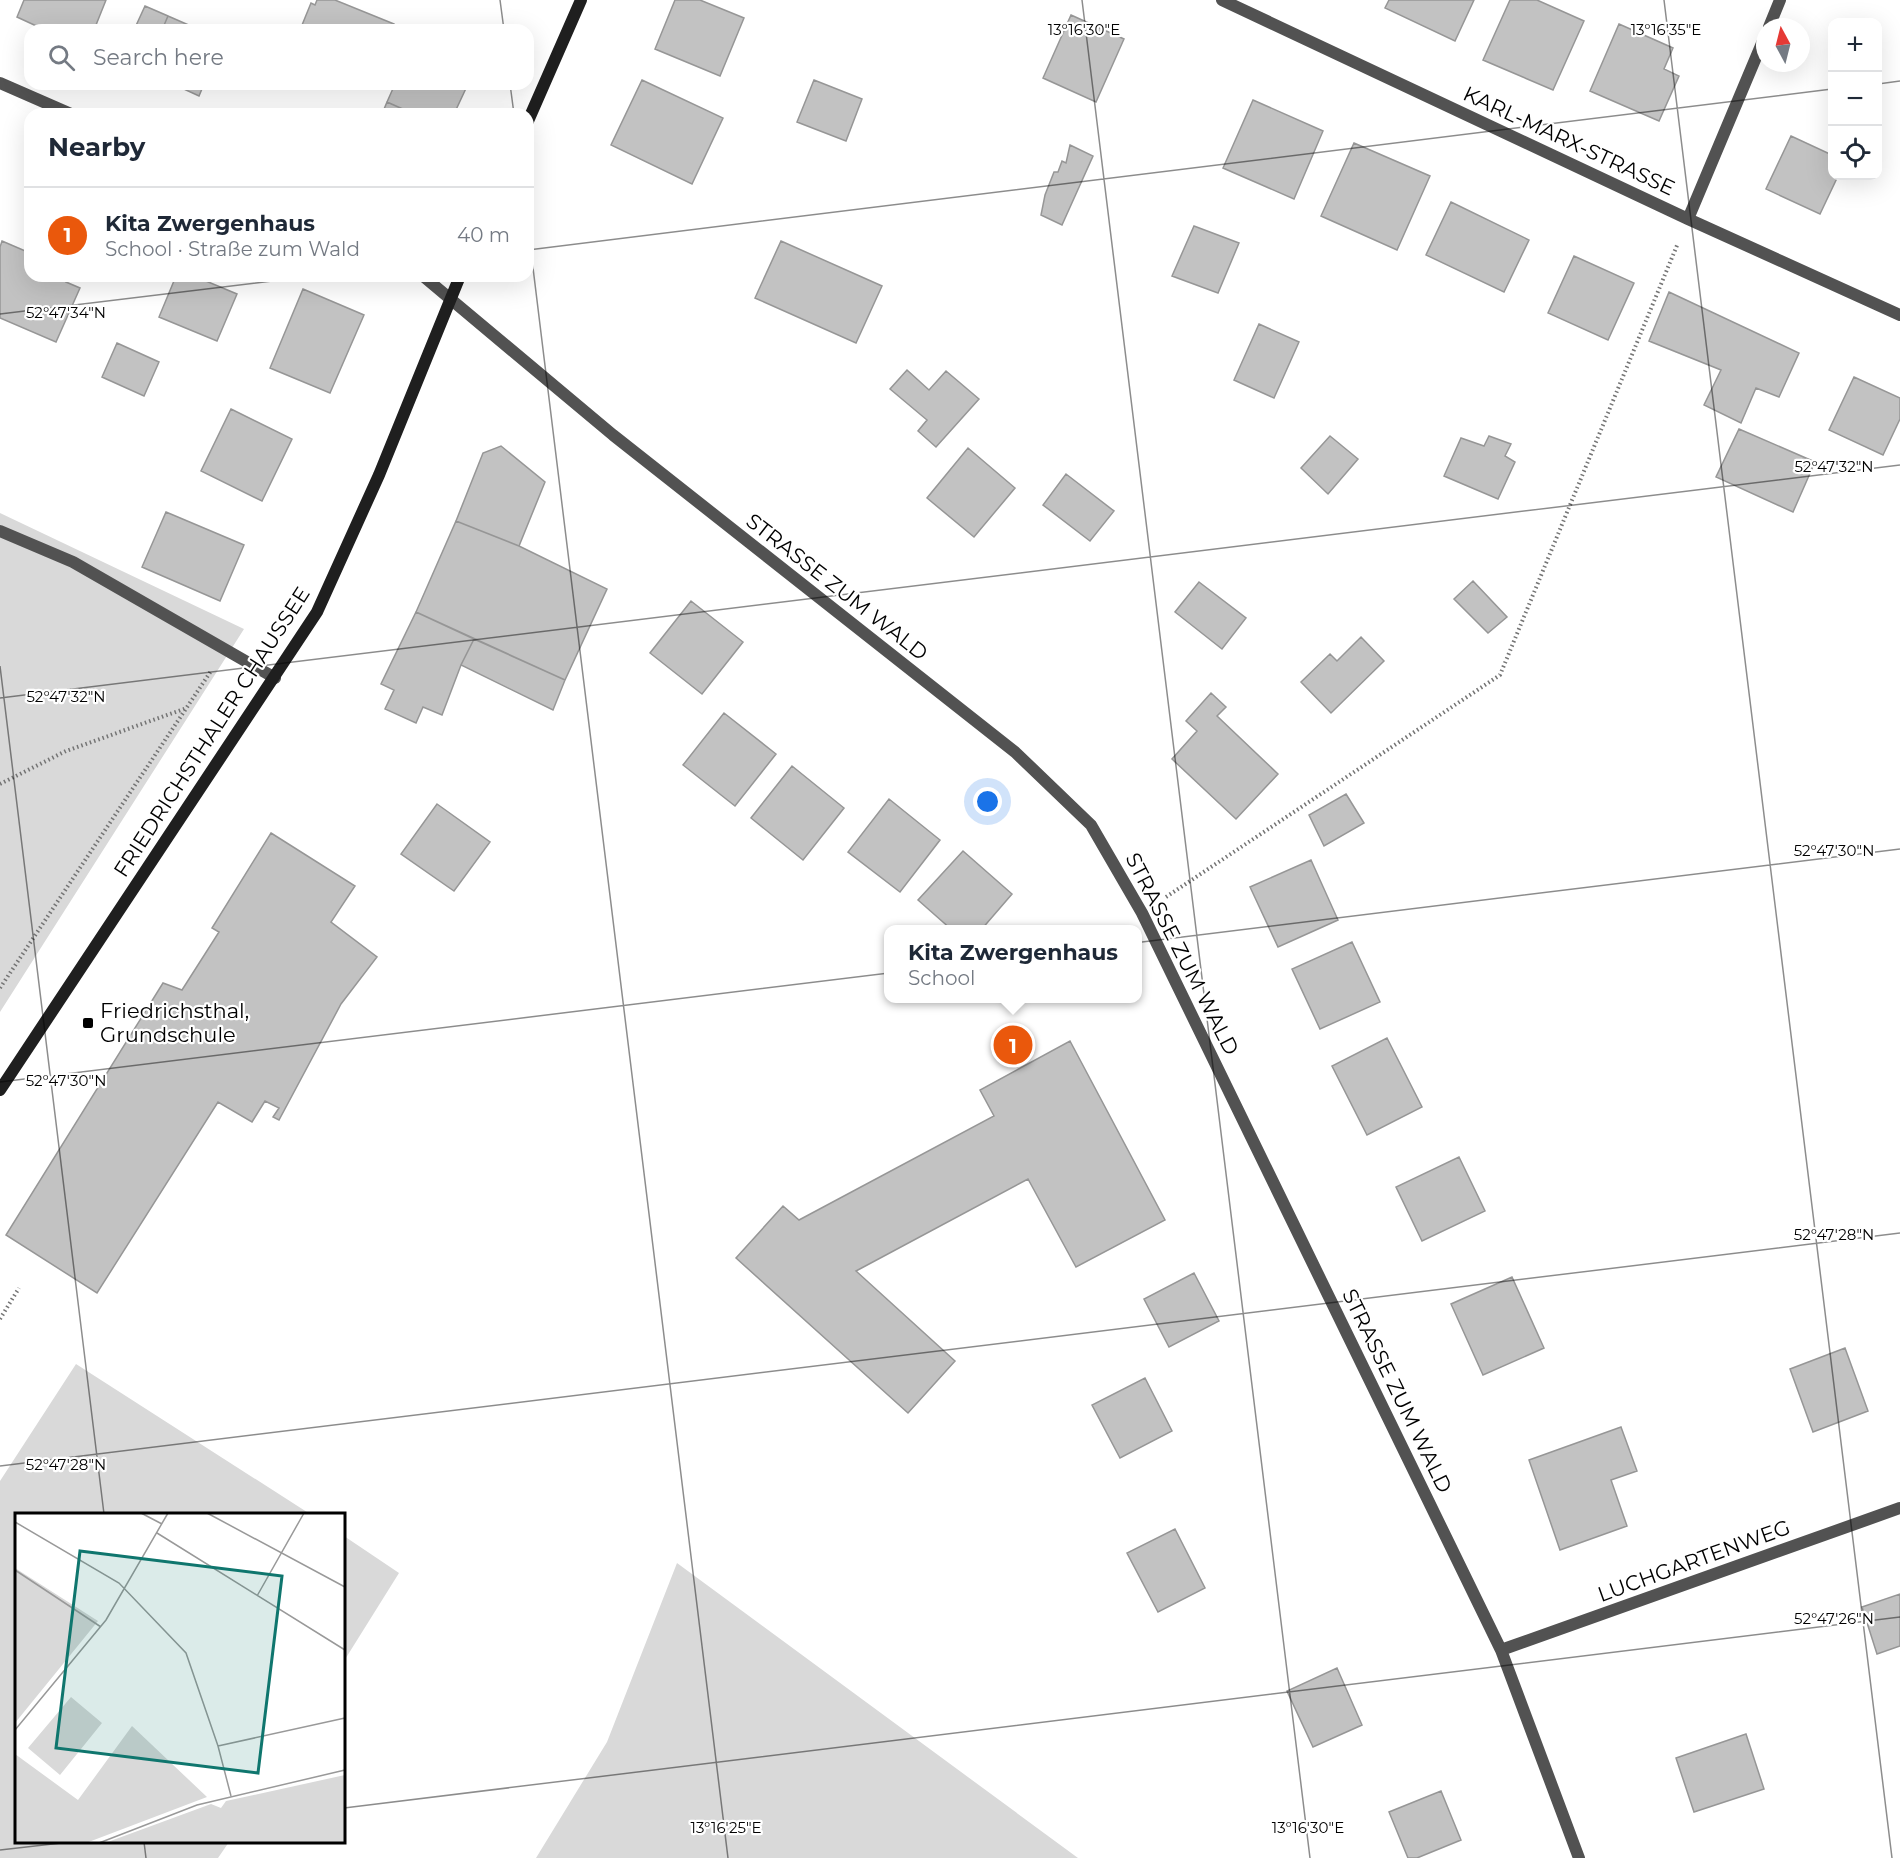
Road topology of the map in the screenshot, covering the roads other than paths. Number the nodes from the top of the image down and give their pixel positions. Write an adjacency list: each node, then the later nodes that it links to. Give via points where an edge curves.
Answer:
1 (581, 0): 8 (street)
2 (1222, 0): 9 (street, KARL-MARX-STRASSE)
3 (1780, 0): 4 (street)
4 (1773, 18)
5 (1756, 57): 9 (street)
6 (0, 83): 7 (street)
7 (57, 108)
8 (534, 108)
9 (1688, 219): 13 (street, KARL-MARX-STRASSE)
10 (430, 282): 12 (street, STRASSE ZUM WALD)
11 (457, 282): 12 (street, FRIEDRICHSTHALER CHAUSSEE)
12 (450, 298): 15 (street, FRIEDRICHSTHALER CHAUSSEE, via 380,475 317,612); 18 (street, STRASSE ZUM WALD, via 613,435 1015,752 1092,825 1143,913)
13 (1900, 315)
14 (0, 531): 15 (street, via 73,562)
15 (274, 678): 16 (street, FRIEDRICHSTHALER CHAUSSEE)
16 (0, 1090)
17 (1900, 1508): 18 (street, LUCHGARTENWEG)
18 (1501, 1650): 19 (street, STRASSE ZUM WALD)
19 (1579, 1858)

